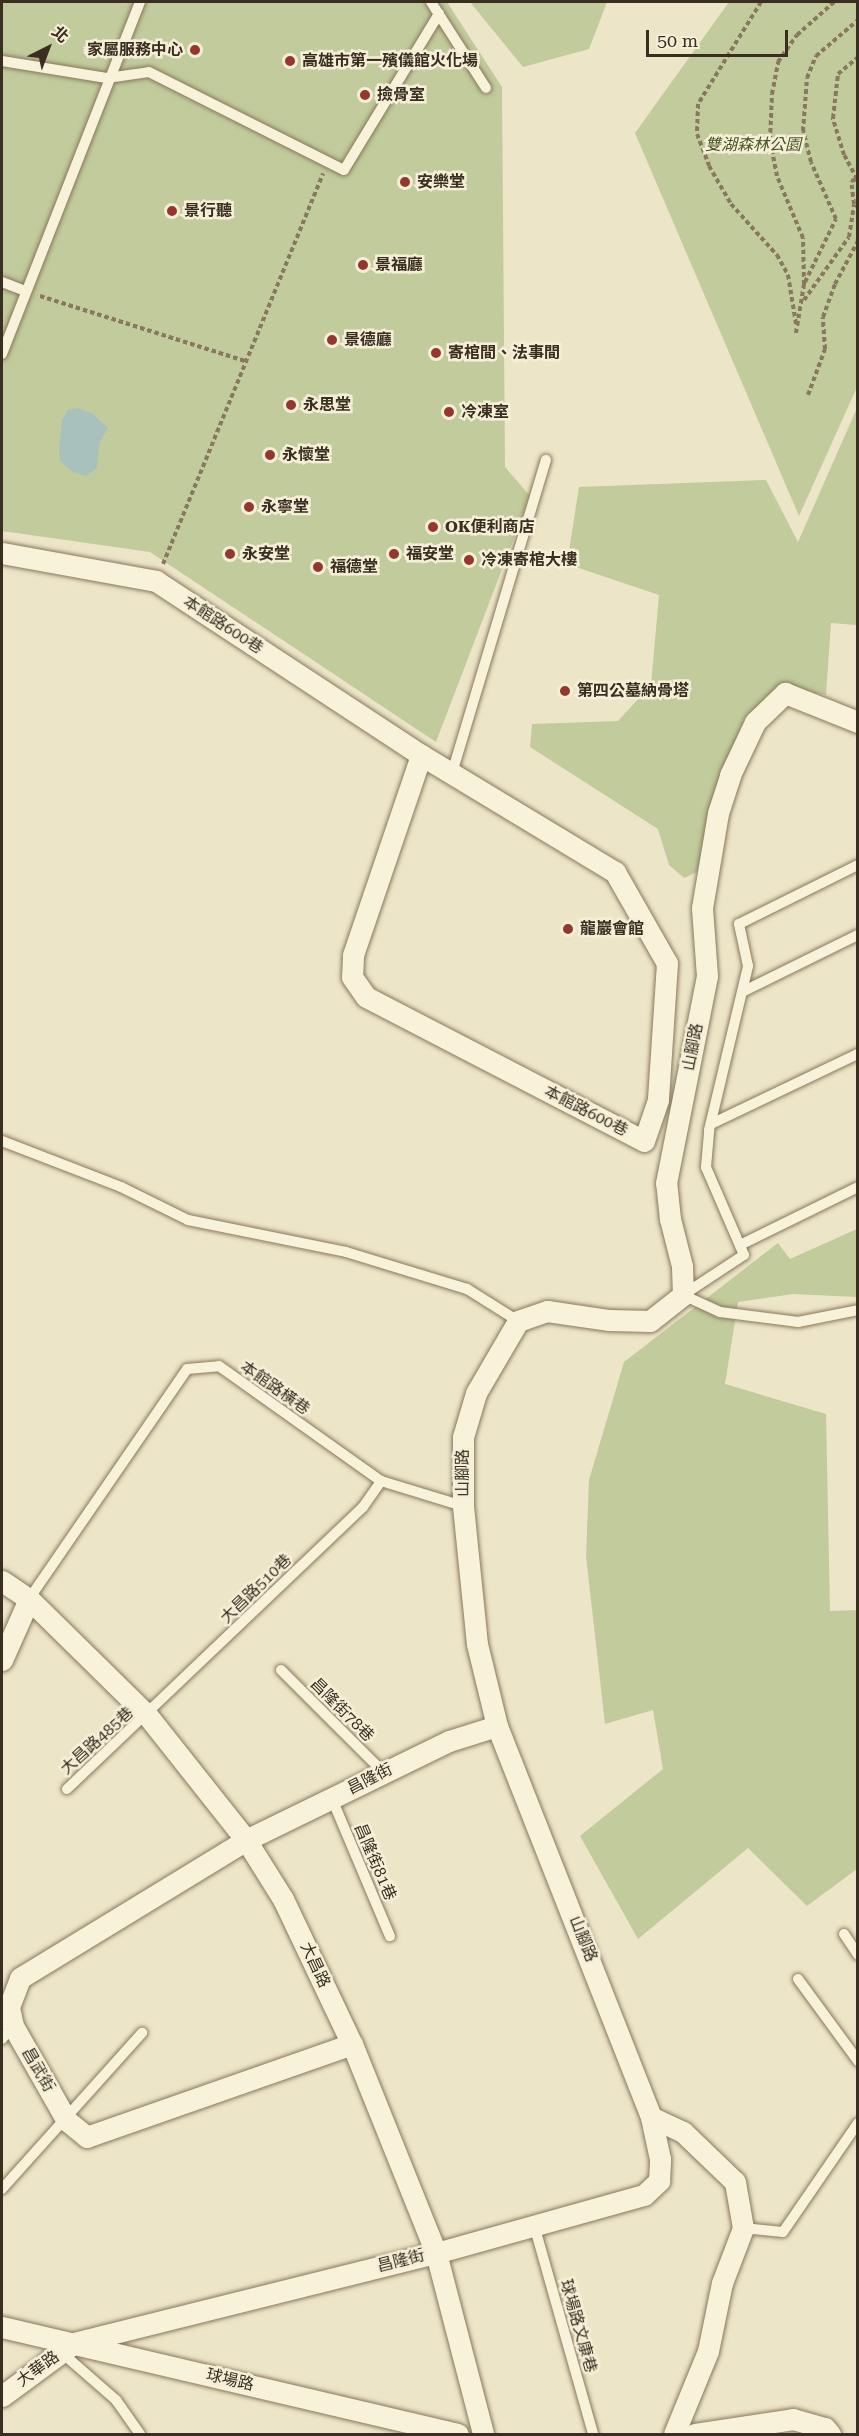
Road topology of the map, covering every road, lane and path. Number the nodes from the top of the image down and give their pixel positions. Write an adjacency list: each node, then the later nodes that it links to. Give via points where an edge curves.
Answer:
1 (140, 2): 9 (lane)
2 (431, 2): 5 (lane)
3 (761, 2): 18 (path, via 698,104 697,134 709,166 731,204 777,255 788,275)
4 (834, 2): 15 (path, via 797,35 778,62 772,94 770,140 777,176 803,238)
5 (439, 14): 10 (lane); 11 (lane, via 344,170)
6 (858, 20): 15 (path, via 816,56 807,78 803,131 811,162 836,219)
7 (858, 57): 12 (path, via 838,74 833,118 844,155)
8 (2, 61): 9 (lane)
9 (107, 78): 11 (lane, via 148,72); 16 (lane)
10 (486, 88)
11 (328, 163): 21 (path)
12 (857, 179): 17 (path, via 851,181 854,204 849,237)
13 (858, 241): 22 (path, via 834,284 823,317 825,349)
14 (2, 282): 16 (lane)
15 (804, 284): 17 (path)
16 (26, 291): 20 (lane); 21 (path)
17 (802, 302): 18 (path)
18 (796, 324): 19 (path)
19 (796, 333)
20 (2, 354)
21 (245, 361): 25 (path)
22 (808, 394)
23 (546, 460): 28 (lane)
24 (2, 553): 25 (street, 本館路600巷)
25 (156, 581): 27 (street, 本館路600巷)
26 (858, 722): 37 (street, 山腳路, via 785,693 755,722 721,804 702,908 707,976 666,1183 682,1266)
27 (421, 755): 28 (street, 本館路600巷); 28 (street, 本館路600巷, via 354,955 352,977 366,997 644,1141 658,1100 667,963 615,872)
28 (452, 773)
29 (858, 865): 31 (lane, via 739,924 748,966)
30 (858, 935): 31 (lane)
31 (742, 992): 33 (lane)
32 (858, 1054): 33 (lane)
33 (711, 1124): 36 (lane, via 706,1167)
34 (2, 1141): 39 (lane, via 121,1187 188,1220 357,1256 467,1289)
35 (858, 1187): 36 (lane)
36 (740, 1245): 37 (lane, via 744,1255)
37 (683, 1295): 38 (lane, via 720,1312 798,1322); 39 (street, via 650,1321 547,1311)
38 (858, 1310)
39 (518, 1321): 41 (street, 山腳路, via 473,1404 463,1437)
40 (381, 1481): 41 (lane, 本館路橫巷); 43 (lane, 本館路橫巷, via 219,1366 187,1369); 46 (lane, 大昌路510巷, via 363,1507)
41 (463, 1506): 47 (street, 山腳路, via 477,1644)
42 (2, 1581): 43 (street, 大昌路)
43 (29, 1599): 44 (street); 46 (street, 大昌路)
44 (2, 1660)
45 (281, 1670): 48 (lane, 昌隆街78巷)
46 (147, 1715): 49 (lane, 大昌路485巷); 51 (street, 大昌路)
47 (497, 1726): 48 (street, 昌隆街, via 449,1741); 60 (street, 山腳路)
48 (383, 1772): 50 (street, 昌隆街)
49 (67, 1789)
50 (332, 1799): 51 (street, 昌隆街); 53 (lane, 昌隆街81巷)
51 (246, 1840): 56 (street, 昌武街, via 20,1978); 58 (street, 大昌路, via 283,1899)
52 (844, 1934): 54 (lane)
53 (390, 1936)
54 (858, 1955)
55 (798, 1979): 59 (lane)
56 (6, 2018): 61 (street, 昌武街)
57 (141, 2033): 61 (lane)
58 (352, 2043): 61 (street, 昌武街, via 87,2137); 66 (street, 大昌路)
59 (858, 2061)
60 (651, 2117): 64 (street, 昌隆街, via 659,2181 644,2194); 65 (street, via 683,2132 735,2181)
61 (67, 2121): 63 (lane)
62 (858, 2122): 65 (lane, via 783,2232)
63 (2, 2189)
64 (534, 2225): 66 (street, 昌隆街); 73 (lane, 球場路文康巷)
65 (743, 2228): 74 (street, via 722,2283 708,2351)
66 (436, 2253): 68 (street, 昌隆街); 72 (street, 大昌路)
67 (2, 2327): 68 (street, 球場路)
68 (68, 2348): 69 (street, 大華路); 70 (lane, via 116,2400); 71 (street, 球場路)
69 (2, 2396)
70 (140, 2434)
71 (458, 2434)
72 (483, 2434)
73 (593, 2434)
74 (674, 2434)
75 (695, 2434): 76 (street, via 793,2419 825,2428)
76 (830, 2434)

